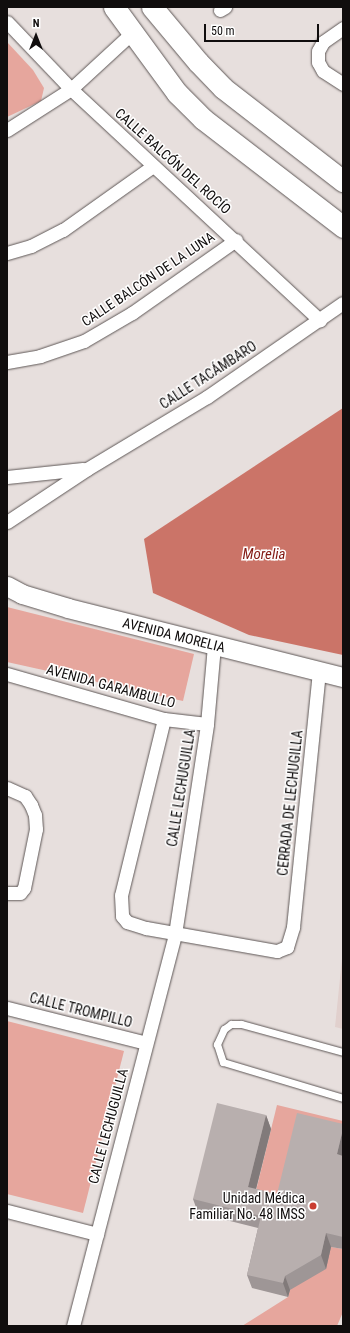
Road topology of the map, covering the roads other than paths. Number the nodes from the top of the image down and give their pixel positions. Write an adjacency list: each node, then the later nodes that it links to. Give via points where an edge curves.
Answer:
1 (114, 7): 5 (main road)
2 (152, 7): 9 (main road, via 223,88)
3 (7, 22): 7 (street, CALLE BALCÓN DEL ROCÍO)
4 (343, 28): 6 (street, via 323,42 318,51 318,62 323,71)
5 (132, 34): 7 (street); 13 (main road, via 177,93 202,119)
6 (343, 84)
7 (71, 89): 8 (street); 10 (street, CALLE BALCÓN DEL ROCÍO)
8 (7, 130)
9 (318, 164): 11 (main road); 12 (main road)
10 (154, 166): 14 (street, CALLE BALCÓN DEL ROCÍO); 15 (street, via 63,230 31,246)
11 (343, 177)
12 (343, 181)
13 (343, 227)
14 (236, 240): 17 (street, CALLE BALCÓN DEL ROCÍO); 18 (street, CALLE BALCÓN DE LA LUNA, via 132,313 84,341 40,356)
15 (7, 253)
16 (343, 302): 17 (street, CALLE TACÁMBARO)
17 (320, 320): 19 (street, CALLE TACÁMBARO, via 207,398)
18 (7, 362)
19 (87, 469): 20 (street, CALLE TACÁMBARO); 21 (street, CALLE TACÁMBARO)
20 (7, 477)
21 (7, 522)
22 (7, 586): 23 (main road, AVENIDA MORELIA, via 22,594 68,608)
23 (214, 646): 24 (main road, AVENIDA MORELIA); 28 (street, CALLE LECHUGUILLA)
24 (319, 672): 26 (main road, AVENIDA MORELIA); 32 (street, CERRADA DE LECHUGILLA)
25 (7, 674): 27 (street, AVENIDA GARAMBULLO)
26 (343, 677)
27 (164, 719): 28 (street, AVENIDA GARAMBULLO); 31 (street, CALLE LECHUGUILLA, via 121,907 122,916 127,922)
28 (207, 724): 31 (street, CALLE LECHUGUILLA)
29 (7, 788): 30 (street, via 25,796 35,815 36,829 24,888 20,893)
30 (7, 894)
31 (175, 934): 32 (street, CALLE LECHUGUILLA, via 278,951 287,947); 34 (street, CALLE LECHUGUILLA)
32 (291, 938)
33 (7, 1008): 34 (street, CALLE TROMPILLO)
34 (146, 1043): 38 (street, CALLE LECHUGUILLA)
35 (343, 1052): 36 (lane, via 241,1024 231,1024 224,1029 217,1044 223,1062)
36 (343, 1098)
37 (7, 1211): 38 (street)
38 (97, 1234): 39 (street, CALLE LECHUGUILLA)
39 (73, 1326)

